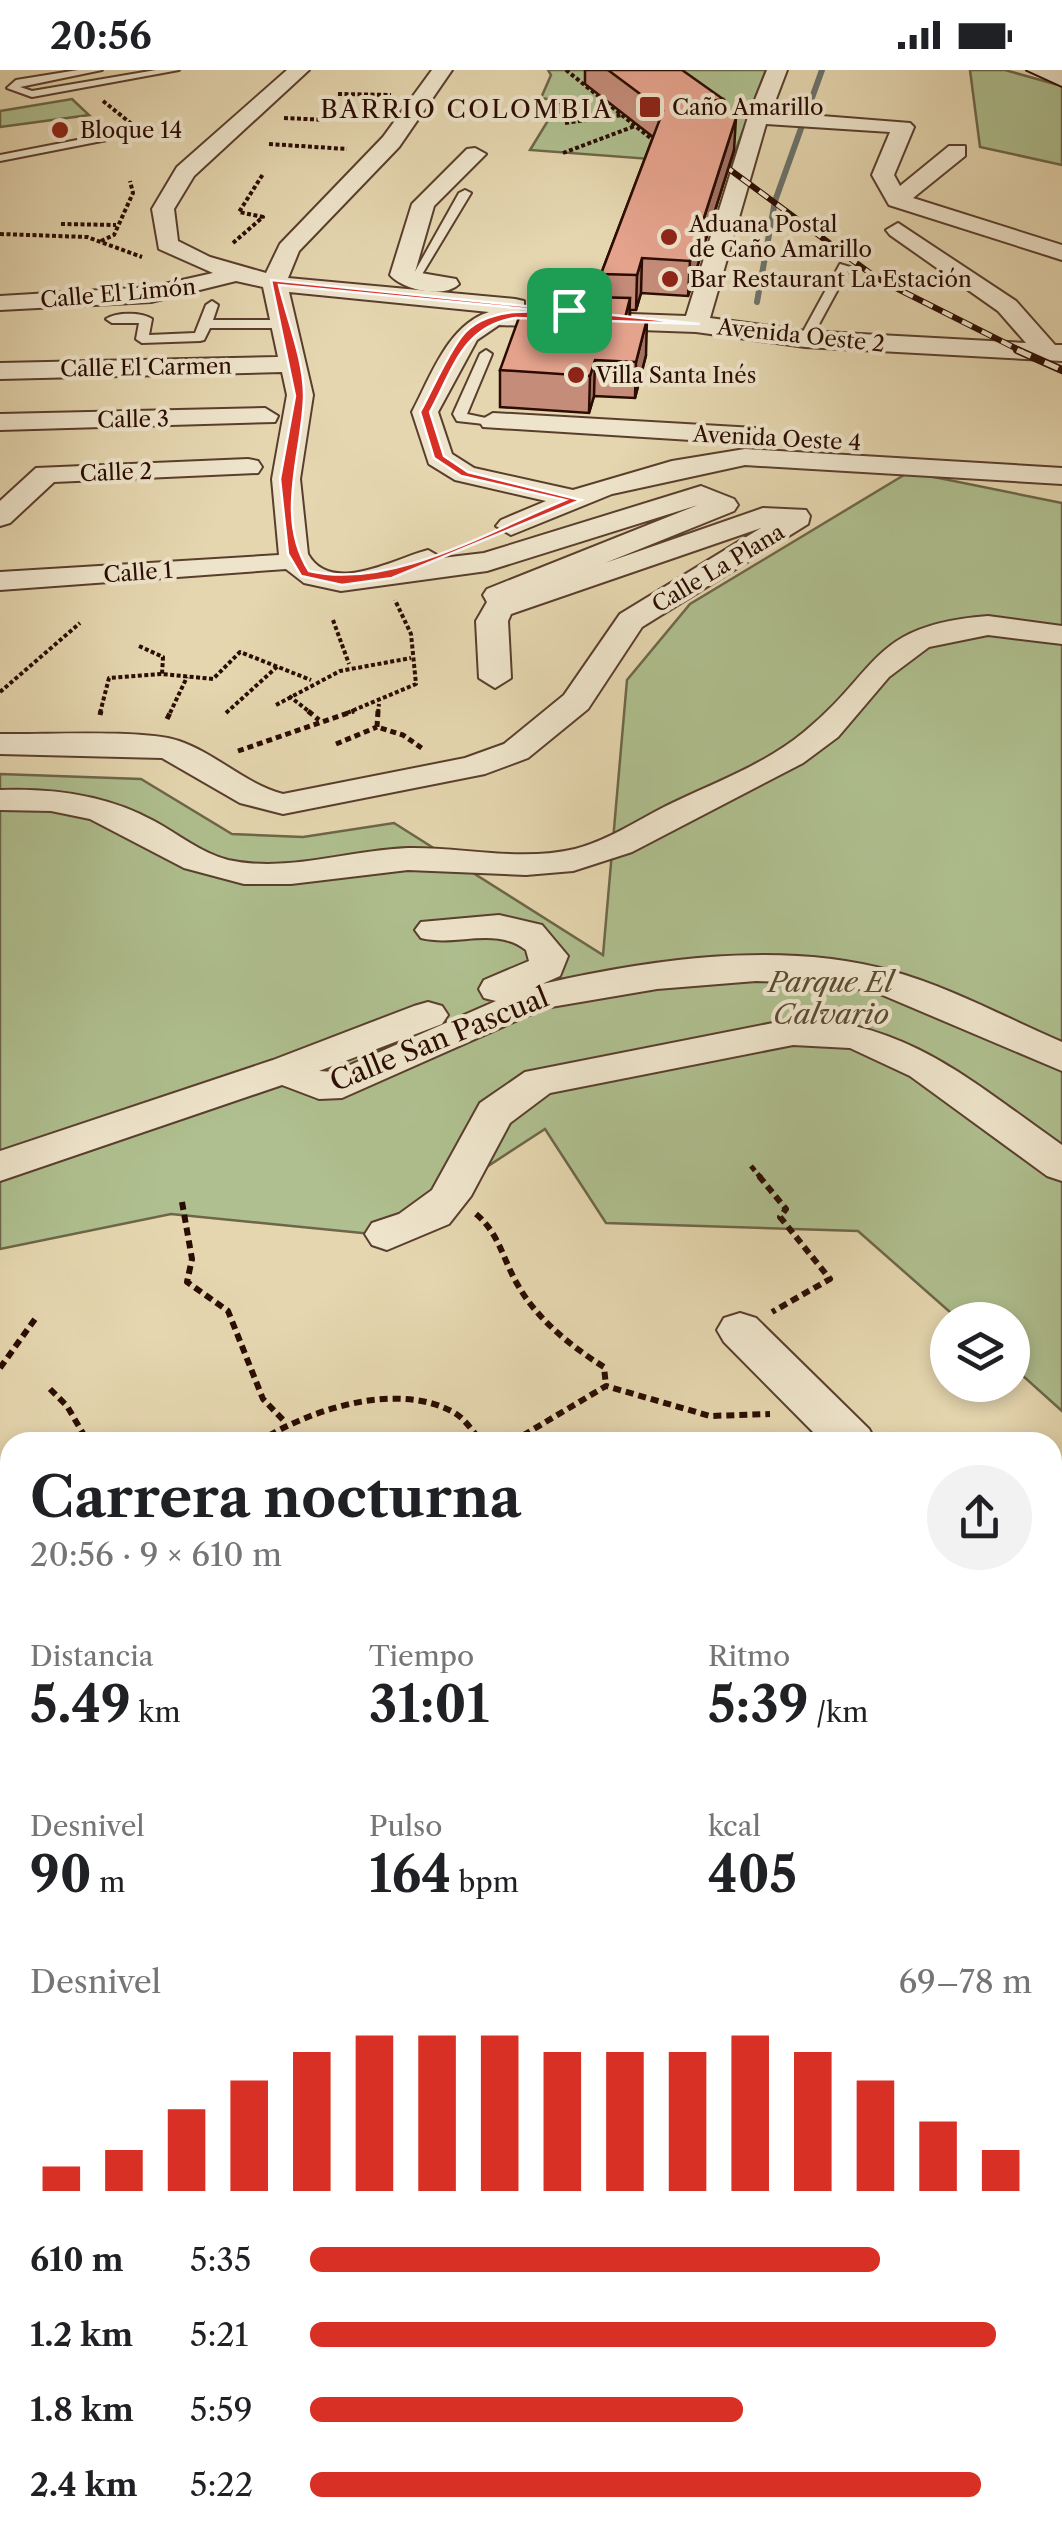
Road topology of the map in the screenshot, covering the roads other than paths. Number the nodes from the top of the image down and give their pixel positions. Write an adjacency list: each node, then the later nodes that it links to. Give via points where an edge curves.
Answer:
1 (97, 70): 2 (lane, via 12,88 39,94)
2 (174, 70)
3 (299, 70): 17 (street, via 185,172 163,208 167,244 198,261)
4 (442, 70): 17 (street, via 381,151)
5 (777, 70): 8 (street)
6 (1040, 70): 7 (main road)
7 (1062, 78)
8 (758, 117): 14 (street, via 903,127 883,174); 25 (street)
9 (108, 137): 12 (lane)
10 (957, 152): 14 (street)
11 (475, 154): 19 (street, via 423,204)
12 (0, 158)
13 (464, 193): 19 (lane)
14 (897, 200): 16 (street)
15 (898, 230): 30 (street, via 1006,306)
16 (1062, 253)
17 (254, 256): 20 (street); 20 (street); 23 (street, Calle El Limón, via 215,282 174,290)
18 (844, 267): 29 (lane)
19 (407, 278): 21 (street)
20 (274, 282): 25 (street); 28 (street)
21 (528, 291)
22 (566, 294): 25 (street)
23 (0, 303)
24 (212, 305): 27 (lane)
25 (700, 315): 29 (street, Avenida Oeste 2); 40 (street, Avenida Oeste 2, via 516,316 486,320 466,337 425,412 439,458 465,474)
26 (112, 319): 27 (lane, via 146,319 142,339 200,338)
27 (205, 324): 28 (lane)
28 (282, 324): 32 (street)
29 (805, 340): 30 (street, Avenida Oeste 2)
30 (1054, 353)
31 (486, 354): 35 (lane, via 460,414)
32 (293, 364): 33 (street, Calle El Carmen); 43 (street, via 300,406 286,479 293,554 315,577 342,582)
33 (0, 370)
34 (265, 416): 36 (street, Calle 3)
35 (493, 421): 37 (street, Avenida Oeste 4)
36 (0, 422)
37 (1062, 454)
38 (248, 468): 41 (street, Calle 2, via 46,474)
39 (1062, 476): 40 (street, via 745,457 672,469)
40 (576, 500): 43 (street)
41 (0, 517)
42 (275, 564): 44 (street, Calle 1)
43 (392, 574): 45 (street, Calle La Plana, via 487,562 701,495 724,505 508,589 498,594)
44 (0, 580)
45 (502, 602): 47 (street, via 492,621); 48 (street, Calle La Plana, via 523,602 773,514 796,516 631,620 576,702 532,740 456,772 283,804 252,796 184,754 153,747)
46 (1062, 635): 49 (street, via 978,626 924,637 892,655 831,728 786,759 600,853 551,864 410,859 296,875 240,874 194,861 103,812)
47 (494, 678)
48 (0, 744)
49 (0, 800)
50 (434, 930): 52 (street, via 526,930 545,948 546,968)
51 (1062, 1058): 52 (street, Calle San Pascual, via 875,978 763,969 565,990 324,1088)
52 (286, 1069): 53 (street, Calle San Pascual)
53 (0, 1166)
54 (1062, 1166): 55 (street, via 924,1067 860,1037 814,1030 539,1082 493,1115 450,1200 433,1216)
55 (387, 1234)
56 (740, 1330): 57 (street)
57 (843, 1432)

